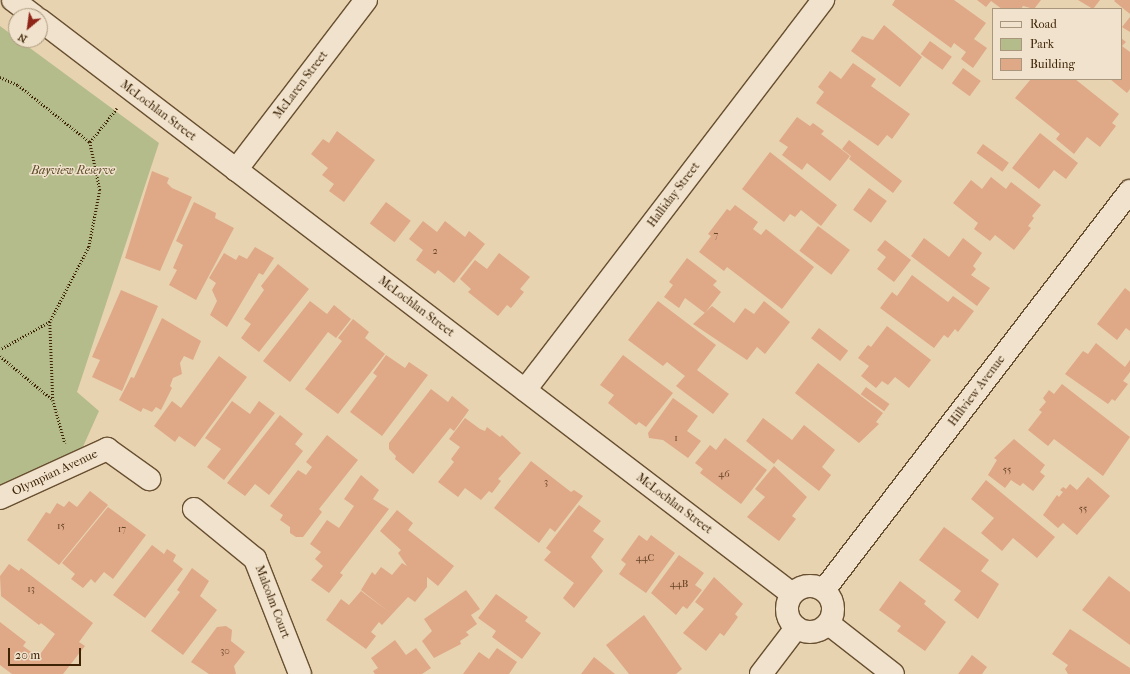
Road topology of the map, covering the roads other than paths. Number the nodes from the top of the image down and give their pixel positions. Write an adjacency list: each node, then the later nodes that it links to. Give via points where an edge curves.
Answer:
1 (13, 0): 4 (street)
2 (366, 0): 6 (street, McLaren Street)
3 (823, 0): 8 (street, Halliday Street)
4 (24, 8)
5 (48, 26): 6 (street, McLochlan Street)
6 (236, 170): 8 (street, McLochlan Street)
7 (1130, 191): 12 (street, Hillview Avenue)
8 (525, 390): 13 (street, McLochlan Street)
9 (149, 479): 10 (street, Olympian Avenue, via 106,449)
10 (0, 498)
11 (194, 509): 16 (street, Malcolm Court, via 255,559)
12 (824, 590): 13 (street, via 806,586); 14 (street, via 834,604)
13 (792, 594): 15 (street, via 787,614)
14 (829, 624): 15 (street, via 815,632); 18 (street)
15 (796, 628): 17 (street)
16 (300, 674)
17 (761, 674)
18 (893, 674)

